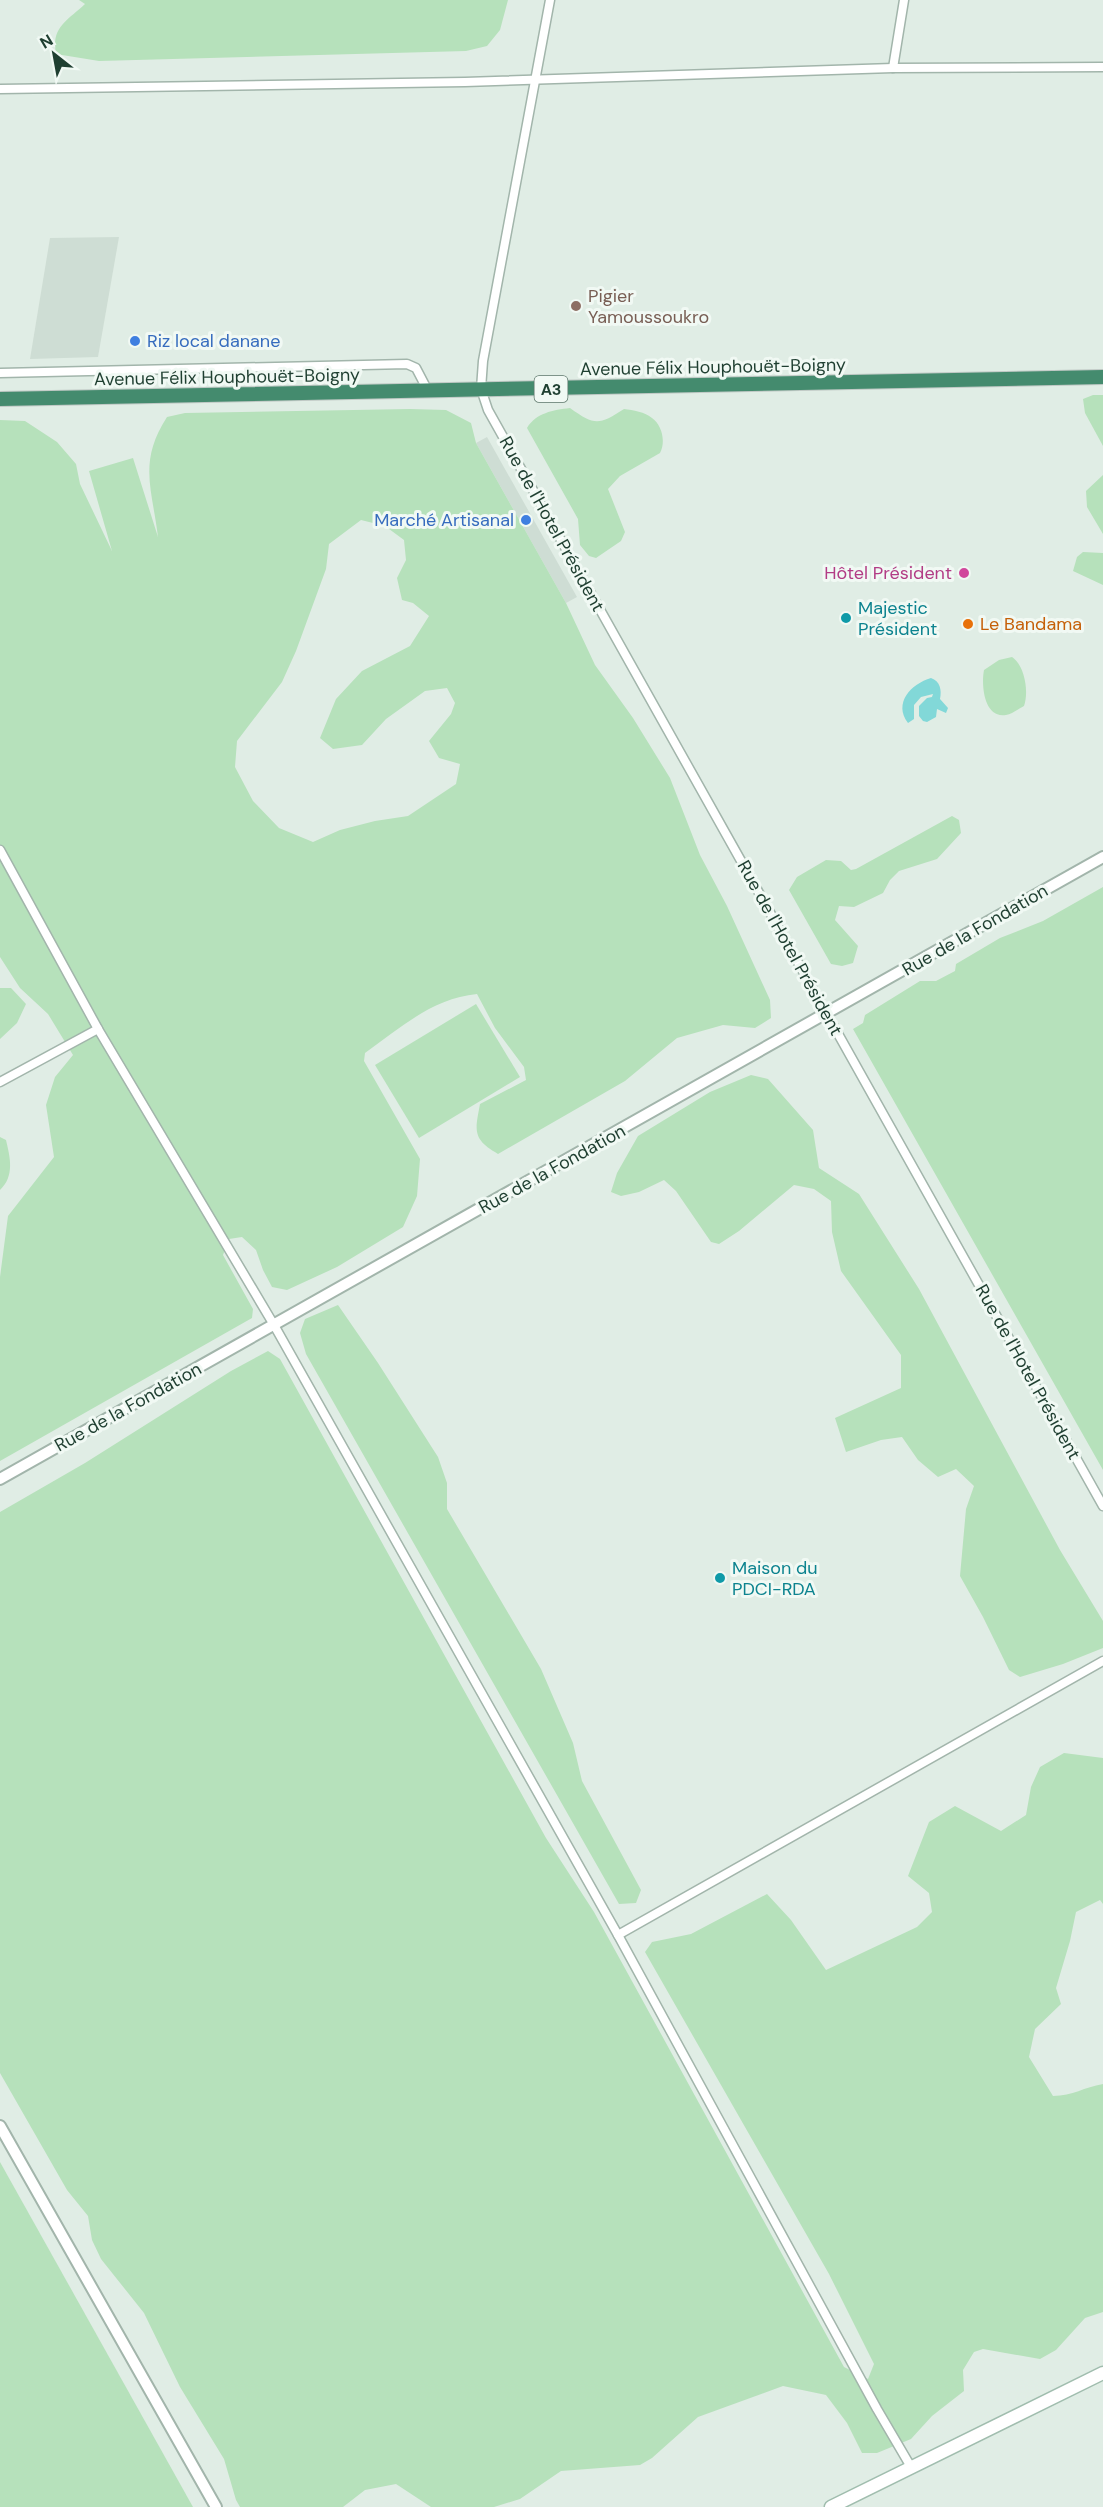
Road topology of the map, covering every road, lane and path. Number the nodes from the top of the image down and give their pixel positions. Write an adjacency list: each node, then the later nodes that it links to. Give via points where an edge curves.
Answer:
1 (550, 0): 5 (street)
2 (904, 0): 4 (street)
3 (1103, 67): 4 (street)
4 (893, 68): 5 (street)
5 (537, 79): 6 (street); 9 (street)
6 (0, 90)
7 (0, 373): 10 (street, via 407,364 416,368)
8 (1103, 376): 9 (highway, Avenue Félix Houphouët-Boigny / A3)
9 (481, 389): 10 (highway, Avenue Félix Houphouët-Boigny / A3); 14 (street, Rue de l'Hotel Président, via 496,424)
10 (428, 391): 11 (highway, Avenue Félix Houphouët-Boigny / A3)
11 (0, 399)
12 (0, 850): 15 (street)
13 (1103, 857): 14 (street, Rue de la Fondation)
14 (828, 1014): 17 (street, Rue de la Fondation); 19 (street, Rue de l'Hotel Président)
15 (98, 1029): 16 (street); 17 (street)
16 (0, 1082)
17 (274, 1325): 18 (street, Rue de la Fondation); 21 (street)
18 (0, 1479)
19 (1103, 1506)
20 (1103, 1661): 21 (street)
21 (618, 1935): 24 (street)
22 (0, 2126): 25 (street)
23 (1103, 2373): 24 (main road)
24 (911, 2467): 26 (main road)
25 (216, 2507)
26 (831, 2507)

